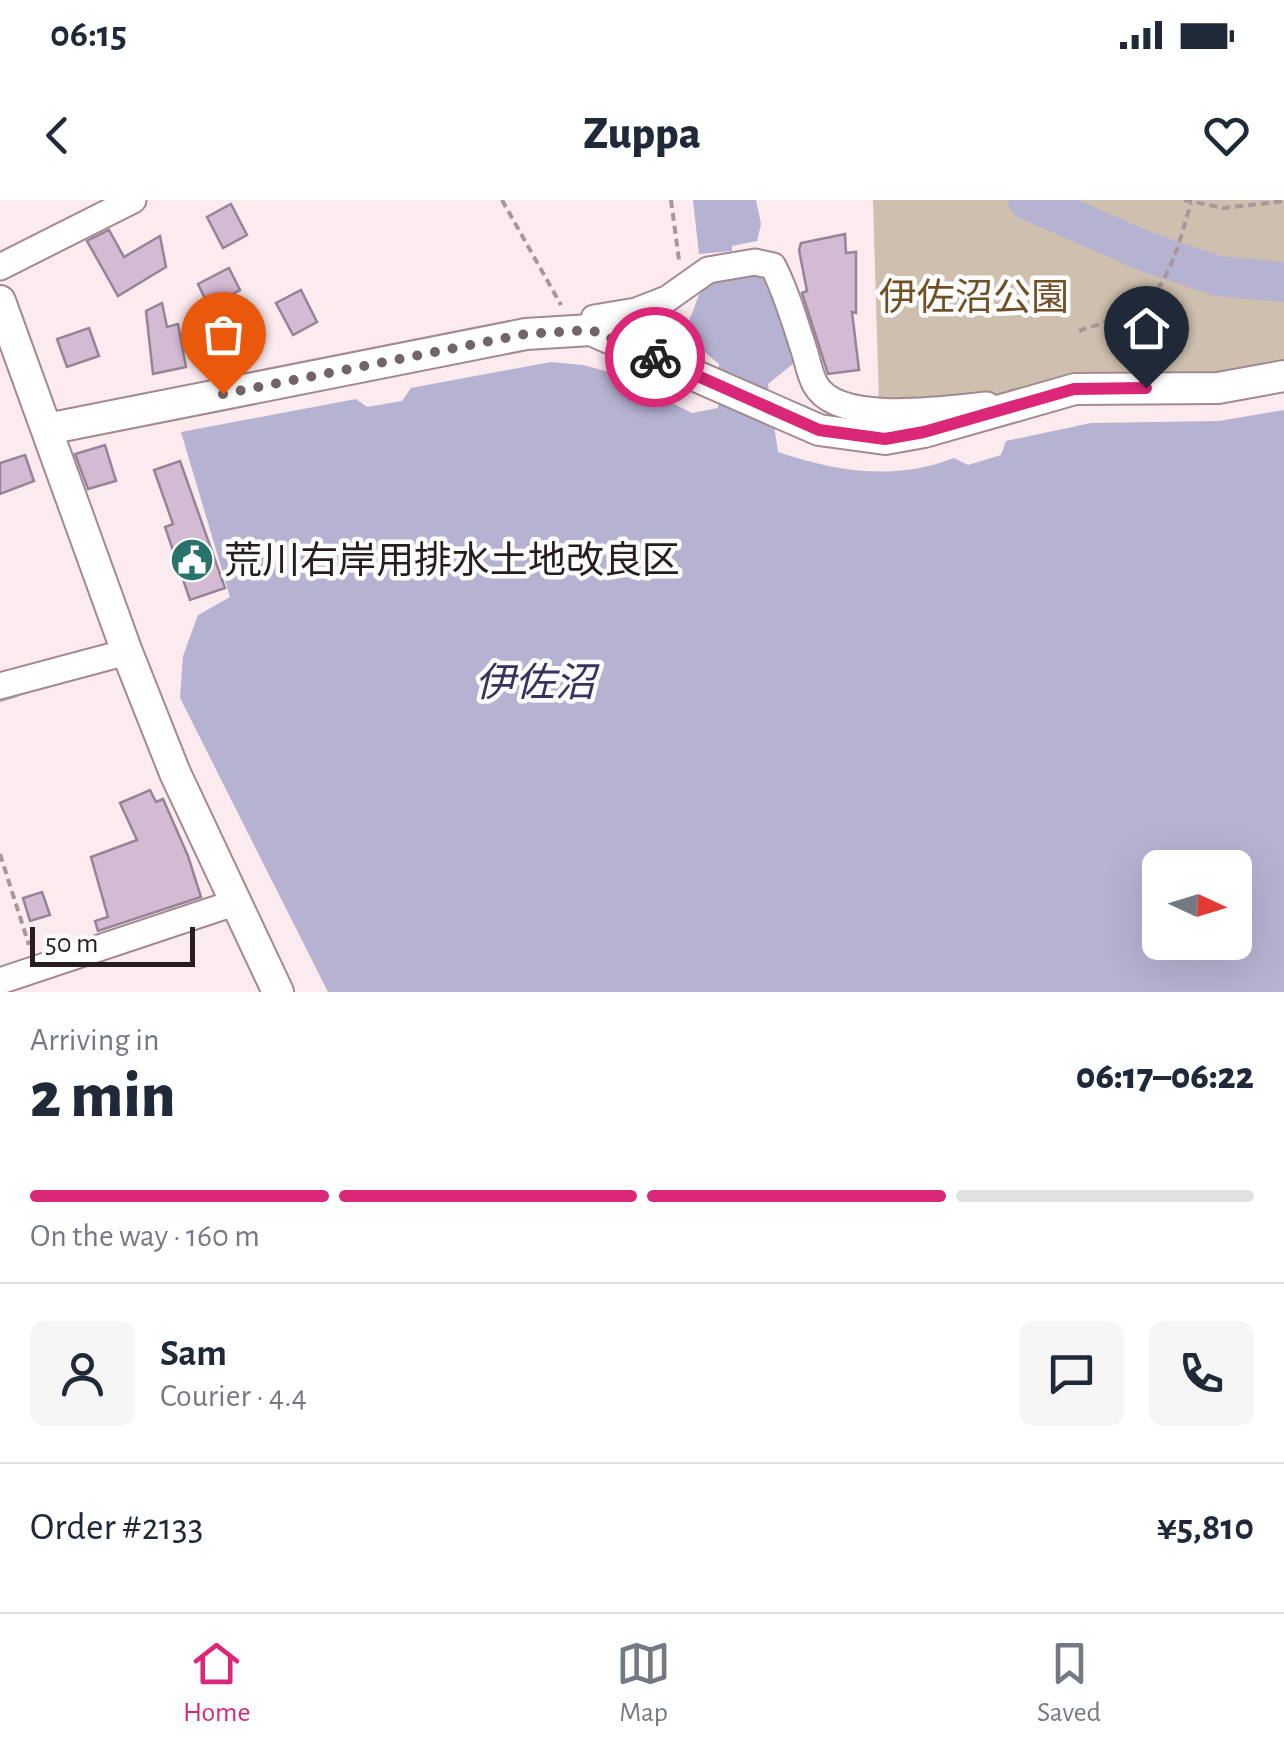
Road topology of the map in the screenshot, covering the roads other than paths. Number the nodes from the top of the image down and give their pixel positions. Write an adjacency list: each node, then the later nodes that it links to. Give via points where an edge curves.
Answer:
1 (133, 200): 2 (street)
2 (0, 268)
3 (0, 301): 7 (street)
4 (583, 331): 6 (street, via 819,430 885,439); 6 (street, via 594,318 667,298 708,270 756,262 773,266 815,386 832,402 927,410); 7 (street, via 526,334)
5 (1284, 376): 6 (street, via 1218,388 1074,389)
6 (1031, 401)
7 (47, 429): 8 (street)
8 (127, 652): 9 (street); 10 (street)
9 (0, 686)
10 (237, 902): 11 (street); 12 (street)
11 (0, 981)
12 (278, 992)

